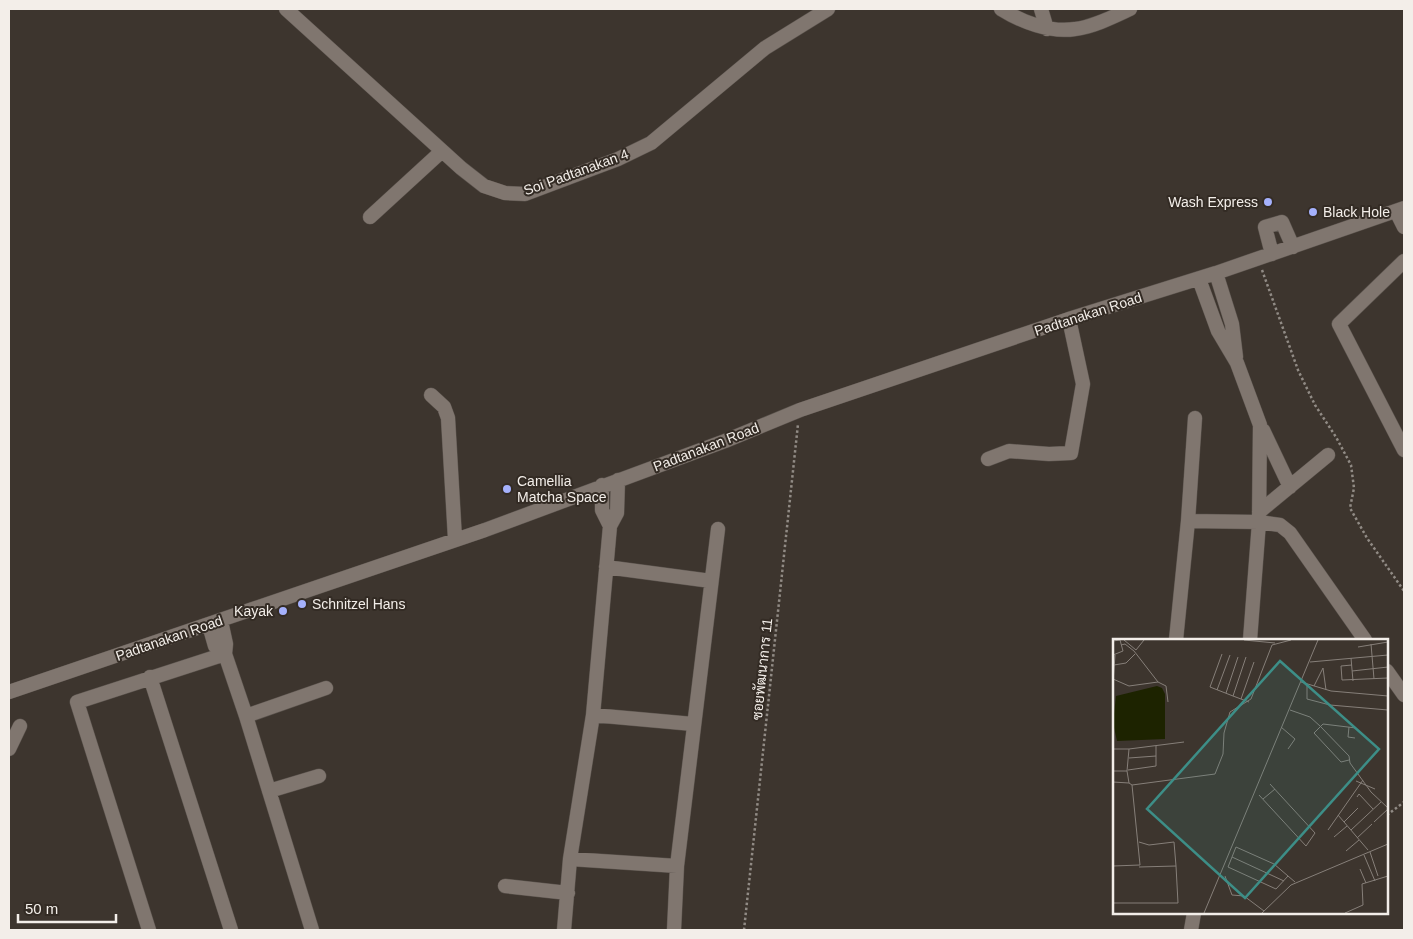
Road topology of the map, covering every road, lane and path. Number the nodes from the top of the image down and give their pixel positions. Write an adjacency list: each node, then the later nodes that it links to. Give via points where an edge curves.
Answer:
1 (286, 9): 7 (street, Soi Padtanakan 4)
2 (828, 9): 7 (street, Soi Padtanakan 4, via 765,48 650,143 618,159 525,194 505,194 484,186)
3 (1001, 9): 6 (street)
4 (1041, 9): 6 (street)
5 (1130, 9): 6 (street, via 1075,29)
6 (1047, 29)
7 (442, 151): 9 (street)
8 (1400, 209): 10 (street); 11 (street, Padtanakan Road)
9 (370, 217)
10 (1404, 227)
11 (1293, 247): 12 (street, Padtanakan Road); 12 (street, via 1282,222 1265,227)
12 (1272, 254): 13 (street, Padtanakan Road)
13 (1258, 259): 15 (street, Padtanakan Road); 36 (path, via 1298,370 1350,465 1354,488 1350,508 1366,538)
14 (1404, 261): 23 (street, via 1339,324)
15 (1216, 273): 16 (street, Padtanakan Road); 18 (street, via 1232,324)
16 (1198, 279): 17 (street, Padtanakan Road); 18 (street, via 1218,331)
17 (1069, 319): 20 (street, Padtanakan Road); 25 (street, via 1083,384 1071,453 1008,451)
18 (1237, 363): 22 (street)
19 (431, 395): 33 (street, via 444,407 448,418)
20 (800, 410): 26 (street, Padtanakan Road); 66 (path, ซอยพัฒนาการ 11)
21 (1195, 418): 30 (street)
22 (1260, 425): 28 (street); 29 (street)
23 (1404, 450)
24 (1328, 454): 28 (street)
25 (988, 458)
26 (618, 480): 27 (street, Padtanakan Road); 31 (street, via 617,513)
27 (602, 486): 31 (street, via 602,510); 33 (street, Padtanakan Road)
28 (1290, 486): 29 (street)
29 (1259, 517): 30 (street); 39 (street); 40 (street, via 1280,525 1290,533)
30 (1188, 521): 38 (street)
31 (610, 526): 34 (street)
32 (718, 529): 35 (street)
33 (455, 539): 37 (street, Padtanakan Road)
34 (606, 567): 35 (street); 47 (street)
35 (711, 581): 49 (street)
36 (1404, 591)
37 (215, 623): 41 (street, via 226,644); 45 (street, Padtanakan Road)
38 (1176, 639)
39 (1250, 639)
40 (1364, 639)
41 (224, 654): 43 (street); 48 (street)
42 (1388, 675): 46 (street)
43 (150, 677): 61 (street, via 77,702); 62 (street)
44 (326, 688): 48 (street)
45 (9, 692)
46 (1404, 695)
47 (593, 715): 49 (street); 56 (street)
48 (246, 716): 53 (street)
49 (693, 724): 57 (street)
50 (20, 726): 51 (street)
51 (9, 749)
52 (319, 776): 53 (street)
53 (269, 791): 63 (street)
54 (1404, 802): 55 (path)
55 (1388, 814)
56 (570, 859): 57 (street); 59 (street)
57 (677, 866): 65 (street)
58 (505, 886): 59 (street)
59 (568, 893): 64 (street)
60 (1194, 914): 67 (street)
61 (149, 930)
62 (231, 930)
63 (312, 930)
64 (564, 930)
65 (674, 930)
66 (744, 930)
67 (1191, 930)

